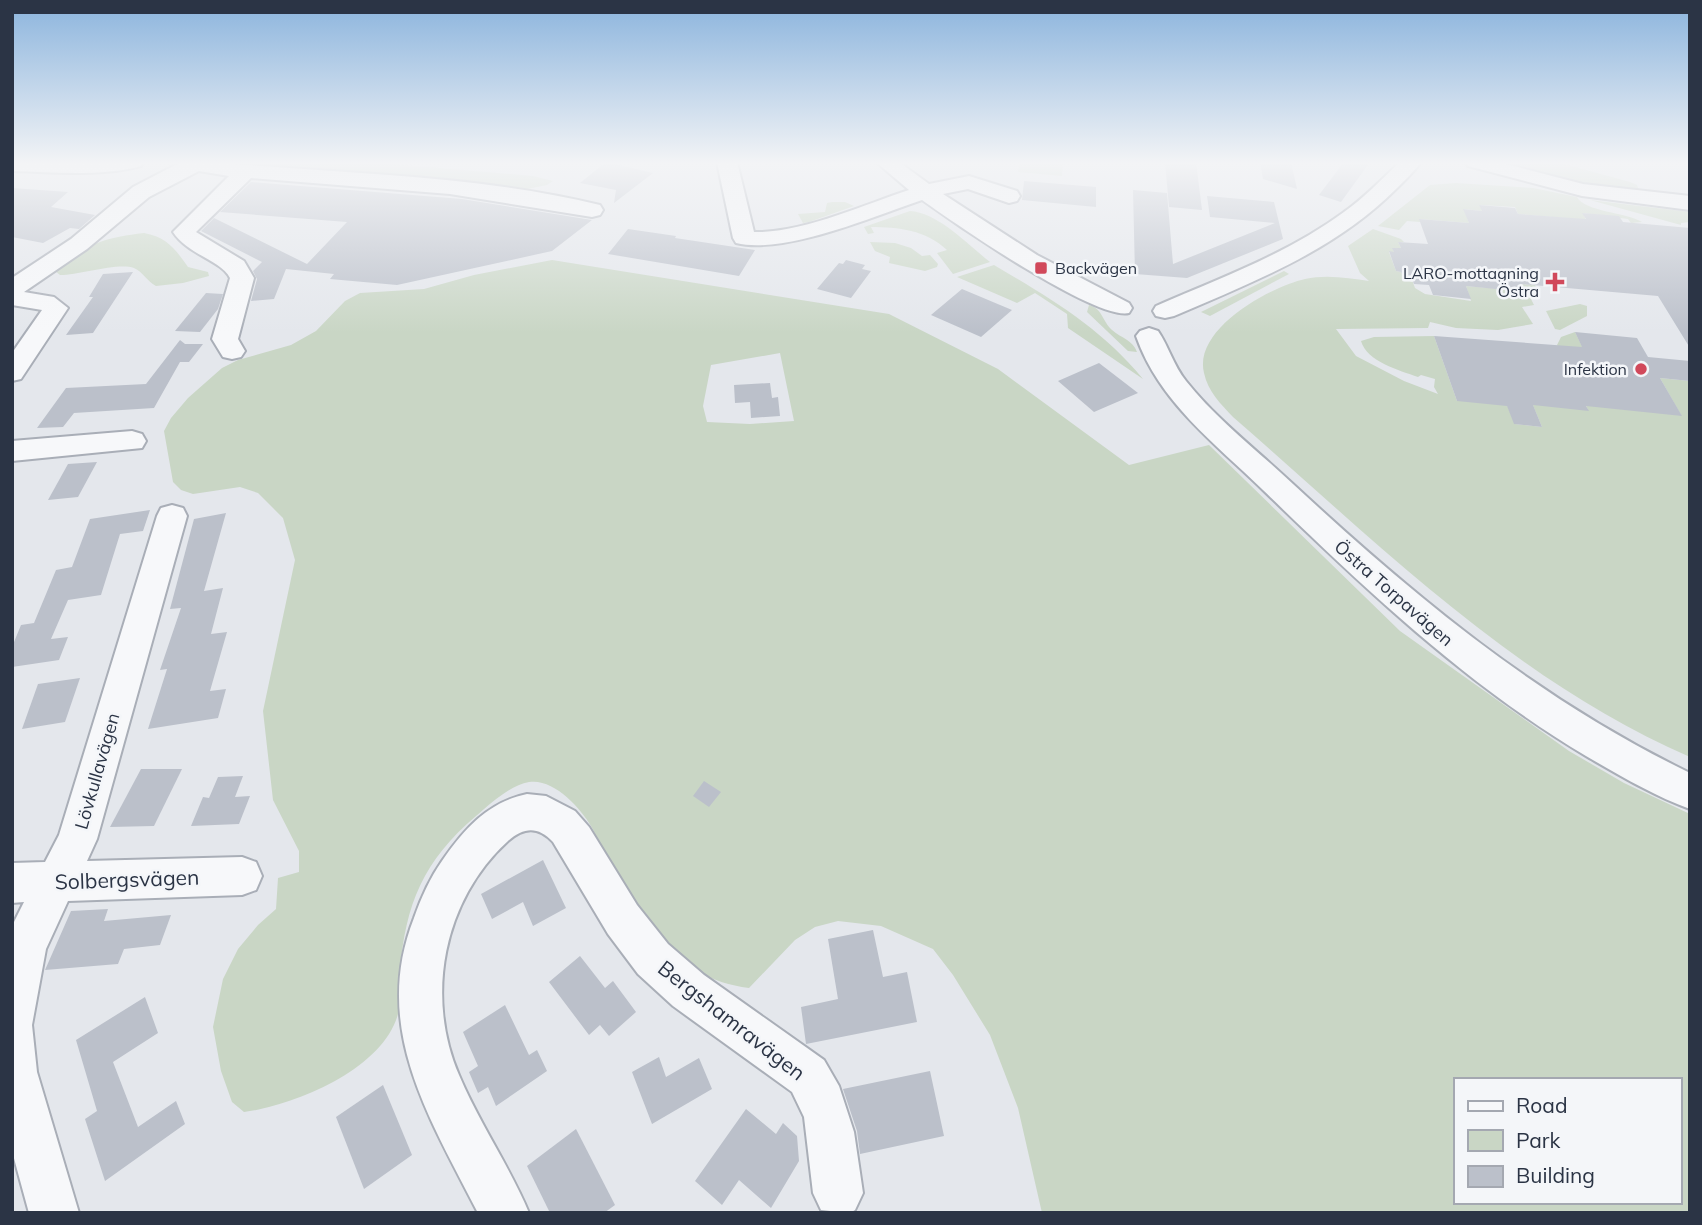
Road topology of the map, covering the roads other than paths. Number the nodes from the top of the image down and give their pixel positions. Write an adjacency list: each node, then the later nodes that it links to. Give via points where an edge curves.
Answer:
1 (109, 219): 7 (street)
2 (197, 219): 10 (street, via 184,232 192,242 241,272 225,339)
3 (740, 219): 4 (street, via 744,237 771,239)
4 (844, 219)
5 (964, 219): 9 (street, via 1008,250 1120,308 1145,303)
6 (1346, 219): 9 (street, via 1315,241)
7 (12, 289)
8 (12, 298): 11 (street, via 56,308)
9 (1157, 324): 15 (street, Östra Torpavägen, via 1163,369 1205,417 1365,572 1451,645 1574,731)
10 (232, 351)
11 (12, 373)
12 (132, 441): 13 (street)
13 (12, 451)
14 (172, 516): 17 (street, Lövkullavägen, via 77,839)
15 (1690, 792)
16 (242, 876): 17 (street, Solbergsvägen)
17 (57, 881): 18 (street, Solbergsvägen); 19 (street, Lövkullavägen, via 25,946)
18 (12, 883)
19 (12, 1020)
20 (12, 1030): 22 (street, via 14,1072)
21 (838, 1193): 23 (street, Bergshamravägen, via 827,1109 808,1076 670,975 624,922 569,831 555,819 531,811 497,825 452,877 422,965 420,1003 426,1044 439,1083)
22 (54, 1213)
23 (504, 1213)

